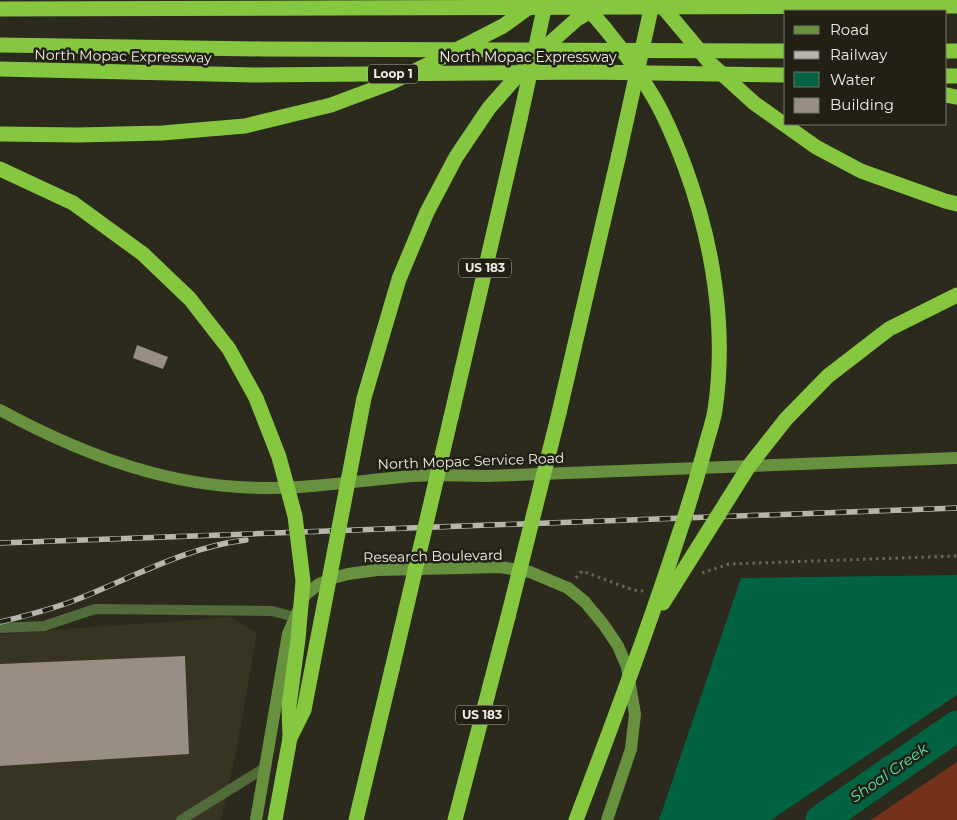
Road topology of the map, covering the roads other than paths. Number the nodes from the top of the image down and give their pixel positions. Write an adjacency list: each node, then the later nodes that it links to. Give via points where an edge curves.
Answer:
1 (540, 0): 14 (highway, bridge, via 502,26 431,63 332,105 245,126 162,133)
2 (546, 0): 29 (highway, US 183, bridge)
3 (580, 0): 21 (highway, bridge, via 632,62 674,138 706,233 717,309 719,354 715,411 693,493)
4 (610, 0): 23 (highway, bridge, via 577,19 532,59 490,108 456,157 427,212 399,279 364,398 304,710)
5 (655, 0): 12 (highway, bridge, via 710,64); 25 (highway, US 183, bridge, via 559,413)
6 (957, 6): 7 (highway)
7 (0, 9)
8 (0, 44): 9 (highway, via 272,49)
9 (784, 51)
10 (0, 69): 11 (highway, North Mopac Expressway / Loop 1, via 254,75 589,72)
11 (784, 75)
12 (784, 124)
13 (785, 125): 16 (highway, bridge, via 816,147 861,171)
14 (0, 134)
15 (0, 169): 23 (highway, bridge, via 73,203 144,254 190,299 229,349 256,398 279,458 295,516 303,581 289,706)
16 (957, 204)
17 (957, 295): 21 (highway, bridge, via 889,329 828,376 786,419 749,466)
18 (0, 410): 19 (main road, North Mopac Service Road, via 93,454 141,470 193,482 239,487 302,488 415,476)
19 (957, 458)
20 (295, 617): 22 (lane, via 272,611 95,609 44,626); 24 (main road, Research Boulevard, via 288,634); 31 (main road, Research Boulevard, via 305,595 319,584 348,574 377,570 500,567 530,572 568,588 604,624 618,646 627,667 635,714 631,750)
21 (649, 626): 30 (highway, bridge)
22 (0, 628)
23 (290, 738): 28 (highway)
24 (266, 767): 26 (lane); 27 (main road, Research Boulevard)
25 (456, 817)
26 (181, 820)
27 (256, 820)
28 (274, 820)
29 (356, 820)
30 (576, 820)
31 (607, 820)

